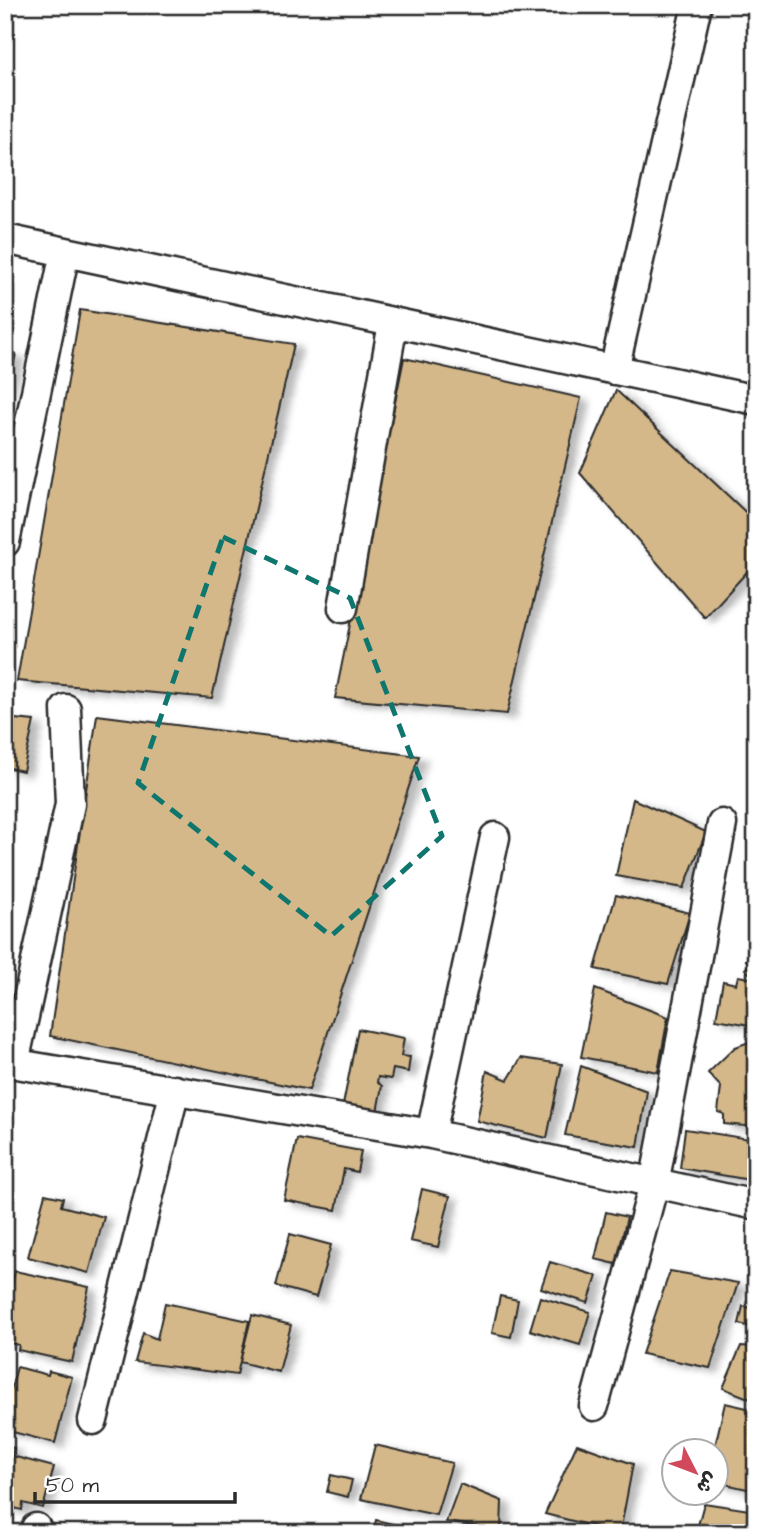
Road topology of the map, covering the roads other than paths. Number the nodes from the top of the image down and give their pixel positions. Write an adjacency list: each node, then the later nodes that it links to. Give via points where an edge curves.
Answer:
1 (697, 5): 5 (street)
2 (5, 239): 3 (street)
3 (65, 252): 4 (street); 7 (street)
4 (393, 323): 5 (street); 8 (street)
5 (614, 370): 6 (street)
6 (756, 400)
7 (5, 542)
8 (343, 608)
9 (66, 709): 12 (street, via 70,804)
10 (722, 824): 15 (street)
11 (495, 836): 14 (street)
12 (9, 1062): 13 (street)
13 (174, 1090): 14 (street); 18 (street)
14 (431, 1134): 15 (street)
15 (654, 1184): 16 (street); 17 (street)
16 (756, 1205)
17 (594, 1406)
18 (93, 1420)

